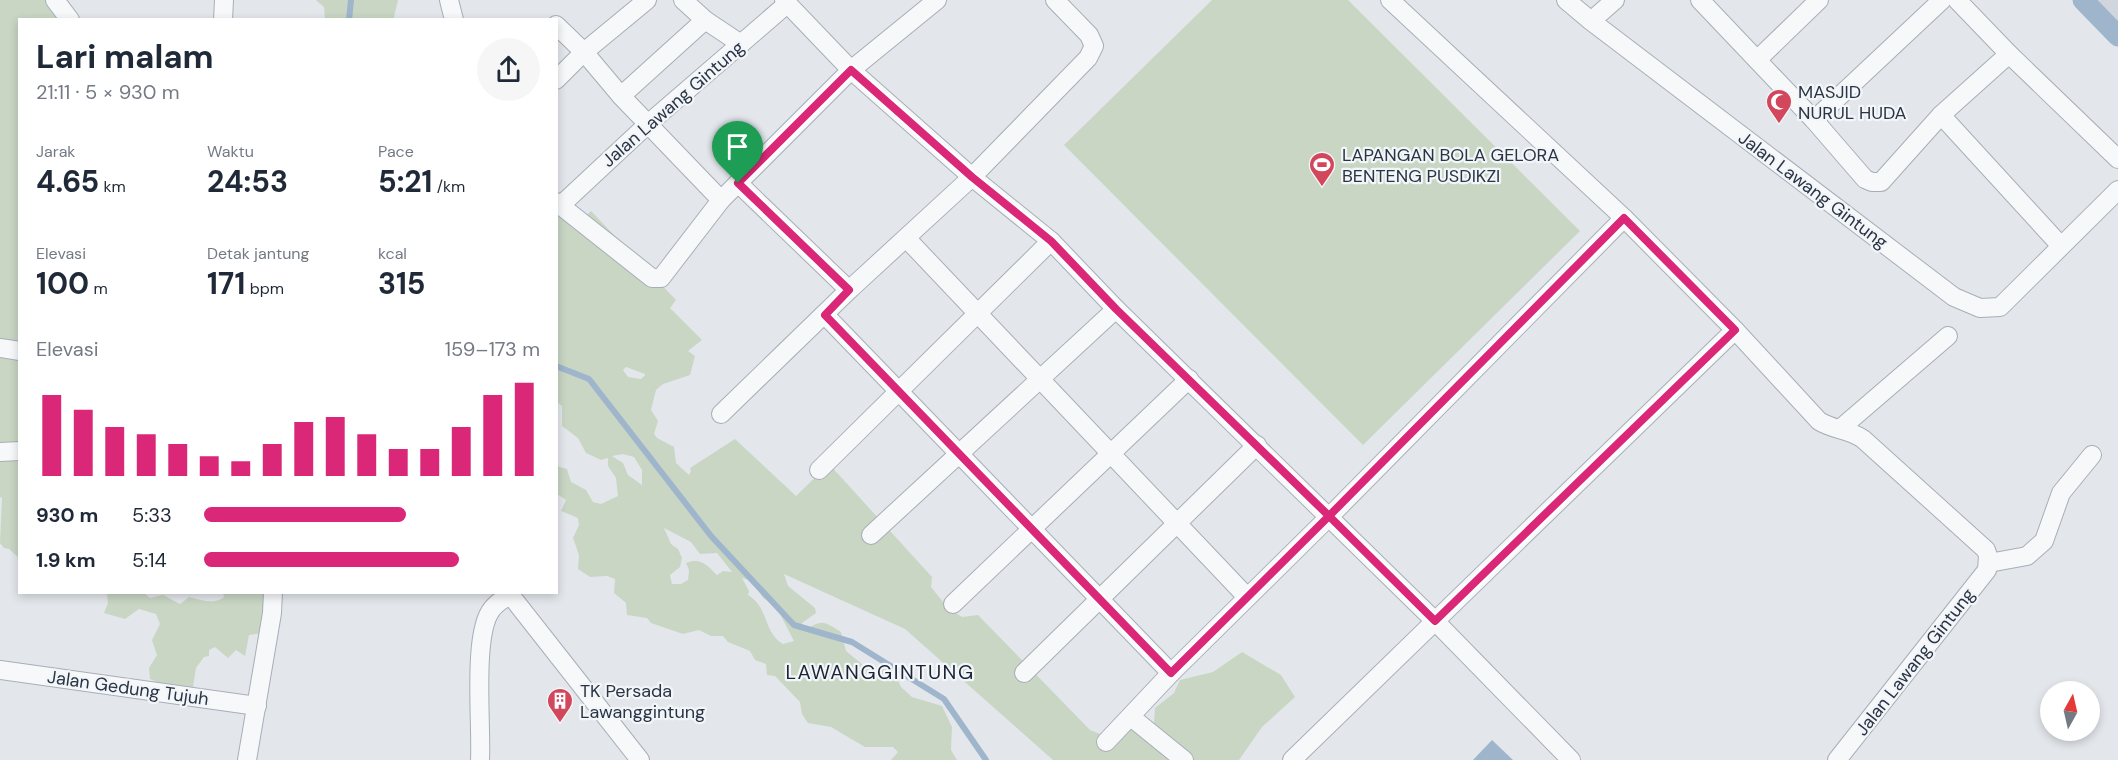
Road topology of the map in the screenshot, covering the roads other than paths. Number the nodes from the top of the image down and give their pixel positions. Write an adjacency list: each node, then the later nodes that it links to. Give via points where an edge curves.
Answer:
1 (55, 0): 16 (street)
2 (224, 0): 17 (street)
3 (449, 0): 18 (street)
4 (647, 0): 23 (street)
5 (683, 0): 19 (street)
6 (1055, 0): 33 (street, via 1089,35 1094,46 1088,58)
7 (1390, 0): 38 (street)
8 (1566, 0): 20 (street, Jalan Lawang Gintung)
9 (1615, 0): 20 (street)
10 (1701, 0): 25 (street)
11 (1819, 0): 25 (street)
12 (1942, 0): 30 (street)
13 (1957, 0): 24 (street)
14 (785, 2): 22 (street, Jalan Lawang Gintung); 26 (street, Jalan Lawang Gintung)
15 (931, 2): 26 (street, Jalan Lawang Gintung)
16 (68, 18)
17 (223, 18)
18 (454, 18)
19 (705, 20): 22 (street); 28 (street)
20 (1592, 21): 41 (street, Jalan Lawang Gintung, via 1954,297 1980,308 2000,308)
21 (558, 27): 23 (street)
22 (741, 44): 31 (street, Jalan Lawang Gintung)
23 (584, 52): 27 (street); 28 (street)
24 (2009, 54): 29 (street); 32 (street)
25 (1757, 60): 30 (street)
26 (851, 70): 33 (street, Jalan Lawang Gintung); 34 (street, Jalan Lawang Gintung)
27 (558, 79)
28 (621, 96): 31 (street)
29 (1941, 115): 30 (street, via 1881,182 1865,179); 41 (street)
30 (1814, 120)
31 (649, 123): 36 (street); 37 (street, Jalan Lawang Gintung)
32 (2118, 159)
33 (972, 177): 39 (street); 40 (street, Jalan Lawang Gintung)
34 (738, 183): 36 (street, Jalan Lawang Gintung); 42 (street)
35 (2118, 190): 41 (street, Jalan Lawang Gintung)
36 (721, 200): 37 (street, Jalan Lawang Gintung, via 661,278 656,279)
37 (558, 204)
38 (1624, 218): 46 (street); 62 (street)
39 (907, 239): 42 (street); 44 (street)
40 (1051, 241): 43 (street, Jalan Lawang Gintung); 44 (street)
41 (2061, 246)
42 (849, 290): 45 (street)
43 (1116, 309): 50 (street, Jalan Lawang Gintung); 51 (street)
44 (977, 313): 51 (street); 52 (street)
45 (825, 315): 52 (street); 53 (street)
46 (1735, 330): 54 (street, via 1819,421); 73 (street)
47 (1948, 336): 54 (street)
48 (0, 348): 49 (street)
49 (18, 351)
50 (1189, 379): 55 (street, Jalan Lawang Gintung); 59 (street)
51 (1040, 380): 58 (street); 59 (street)
52 (898, 391): 58 (street); 61 (street)
53 (721, 414)
54 (1841, 428): 66 (street, via 1872,446 1986,550)
55 (1257, 445): 62 (street, Jalan Lawang Gintung); 63 (street)
56 (18, 451): 57 (street)
57 (0, 452)
58 (959, 454): 64 (street); 65 (street)
59 (1111, 454): 63 (street); 64 (street)
60 (2091, 455): 66 (street, via 2061,493 2044,541 2027,556)
61 (819, 470)
62 (1329, 516): 70 (street); 73 (street, Jalan Lawang Gintung)
63 (1177, 523): 70 (street); 71 (street)
64 (1032, 529): 71 (street); 72 (street)
65 (872, 535)
66 (1989, 562): 86 (street, Jalan Lawang Gintung, via 1987,570)
67 (273, 594): 77 (street)
68 (508, 594): 81 (street, via 491,609 483,628)
69 (510, 594): 82 (street)
70 (1247, 597): 76 (street)
71 (1100, 599): 75 (street); 76 (street)
72 (953, 604)
73 (1435, 621): 84 (street); 85 (street, Jalan Lawang Gintung)
74 (0, 670): 77 (street, Jalan Gedung Tujuh)
75 (1024, 673)
76 (1171, 673): 78 (street)
77 (257, 706): 80 (street)
78 (1131, 717): 79 (street); 83 (street)
79 (1106, 742)
80 (247, 760)
81 (480, 760)
82 (640, 760)
83 (1184, 760)
84 (1292, 760)
85 (1571, 760)
86 (1838, 760)

